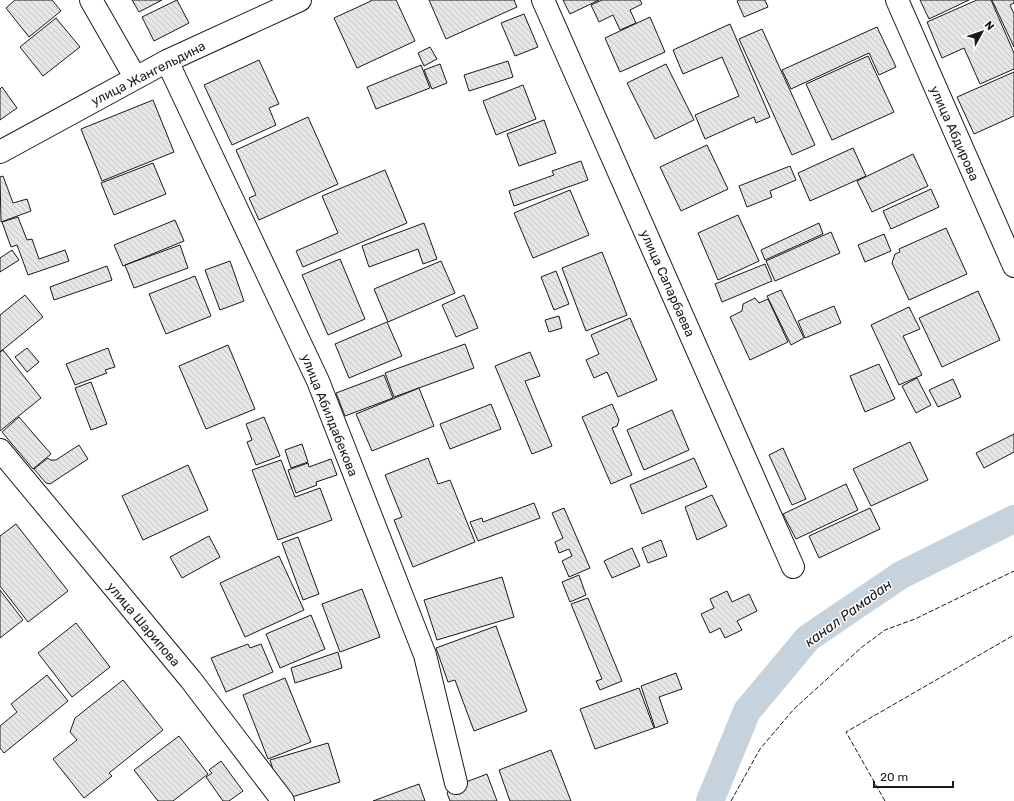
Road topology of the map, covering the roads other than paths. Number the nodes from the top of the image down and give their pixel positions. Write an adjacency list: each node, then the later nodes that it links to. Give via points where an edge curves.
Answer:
1 (91, 0): 6 (street)
2 (300, 0): 5 (street, улица Жангельдина)
3 (543, 0): 10 (street, улица Сапарбаева)
4 (897, 0): 8 (street, улица Абдирова)
5 (167, 61): 6 (street, улица Жангельдина); 11 (street, улица Абилдабекова, via 318,381 426,656)
6 (135, 77): 7 (street, улица Жангельдина)
7 (0, 152)
8 (1014, 266)
9 (0, 450): 12 (street, улица Шарипова, via 191,680)
10 (793, 567)
11 (456, 783)
12 (283, 801)

